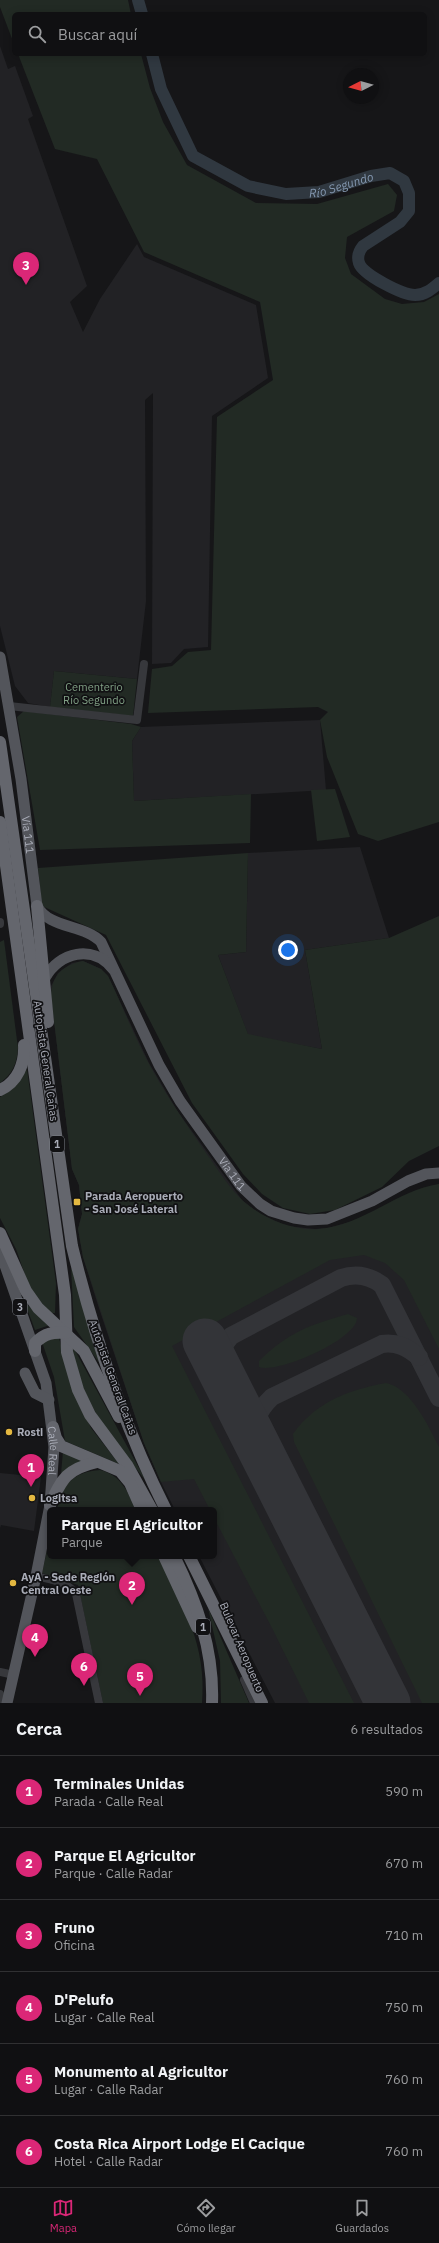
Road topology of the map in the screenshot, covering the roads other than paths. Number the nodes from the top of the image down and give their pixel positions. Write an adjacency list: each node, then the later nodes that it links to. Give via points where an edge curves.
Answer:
1 (0, 658): 3 (main road, Vía 111)
2 (144, 664): 3 (street, via 137,720)
3 (9, 706): 6 (main road, Vía 111)
4 (0, 742): 11 (highway, Autopista General Cañas / 1)
5 (0, 822): 7 (highway, Autopista General Cañas / 1)
6 (37, 906): 8 (main road, Vía 111, via 47,917 98,938); 9 (highway)
7 (4, 923): 10 (highway, via 24,1050 19,1073); 16 (highway, Autopista General Cañas / 1, via 65,1295)
8 (116, 972): 9 (main road, Vía 111, via 98,956 82,953 60,960); 12 (main road, Vía 111, via 156,1058 180,1101 240,1186 271,1211 308,1220 327,1219 372,1201 408,1181 426,1174)
9 (44, 978): 11 (highway)
10 (0, 1090)
11 (55, 1131): 22 (highway, Autopista General Cañas / 1, via 72,1246 86,1300 116,1391)
12 (439, 1173)
13 (0, 1233): 16 (highway, via 28,1295 38,1308)
14 (0, 1251): 15 (main road, Calle Real / 3)
15 (2, 1264): 17 (main road, Calle Real / 3)
16 (66, 1333): 17 (highway, via 44,1335 35,1342); 22 (highway, via 84,1351); 25 (highway, Autopista General Cañas / 1, via 70,1367 90,1415 126,1464)
17 (35, 1351): 19 (main road, Calle Real / 3)
18 (25, 1373): 19 (main road, via 35,1393)
19 (49, 1400): 20 (main road, Calle Real / 3)
20 (53, 1427): 21 (highway, via 62,1446); 23 (main road, Calle Real / 3, via 54,1462)
21 (97, 1462): 23 (highway, via 76,1468 64,1477); 24 (highway, via 120,1471 130,1484)
22 (148, 1471): 26 (highway, Autopista General Cañas / 1)
23 (50, 1505)
24 (141, 1507)
25 (150, 1507)
26 (165, 1507)
27 (47, 1520): 31 (main road, Calle Real / 3)
28 (165, 1559): 33 (highway)
29 (175, 1559): 33 (highway, 1, via 197,1606)
30 (190, 1559): 32 (highway, 1)
31 (36, 1576): 35 (main road, Calle Real / 3); 39 (street, via 64,1583 76,1594)
32 (210, 1599): 41 (street, Bulevar Aeropuerto); 42 (highway, 1)
33 (209, 1653): 40 (highway, 1)
34 (0, 1672): 35 (street)
35 (14, 1674): 38 (main road, Calle Real / 3)
36 (0, 1694): 37 (street)
37 (1, 1703)
38 (7, 1703)
39 (99, 1703)
40 (212, 1703)
41 (254, 1703)
42 (262, 1703)

